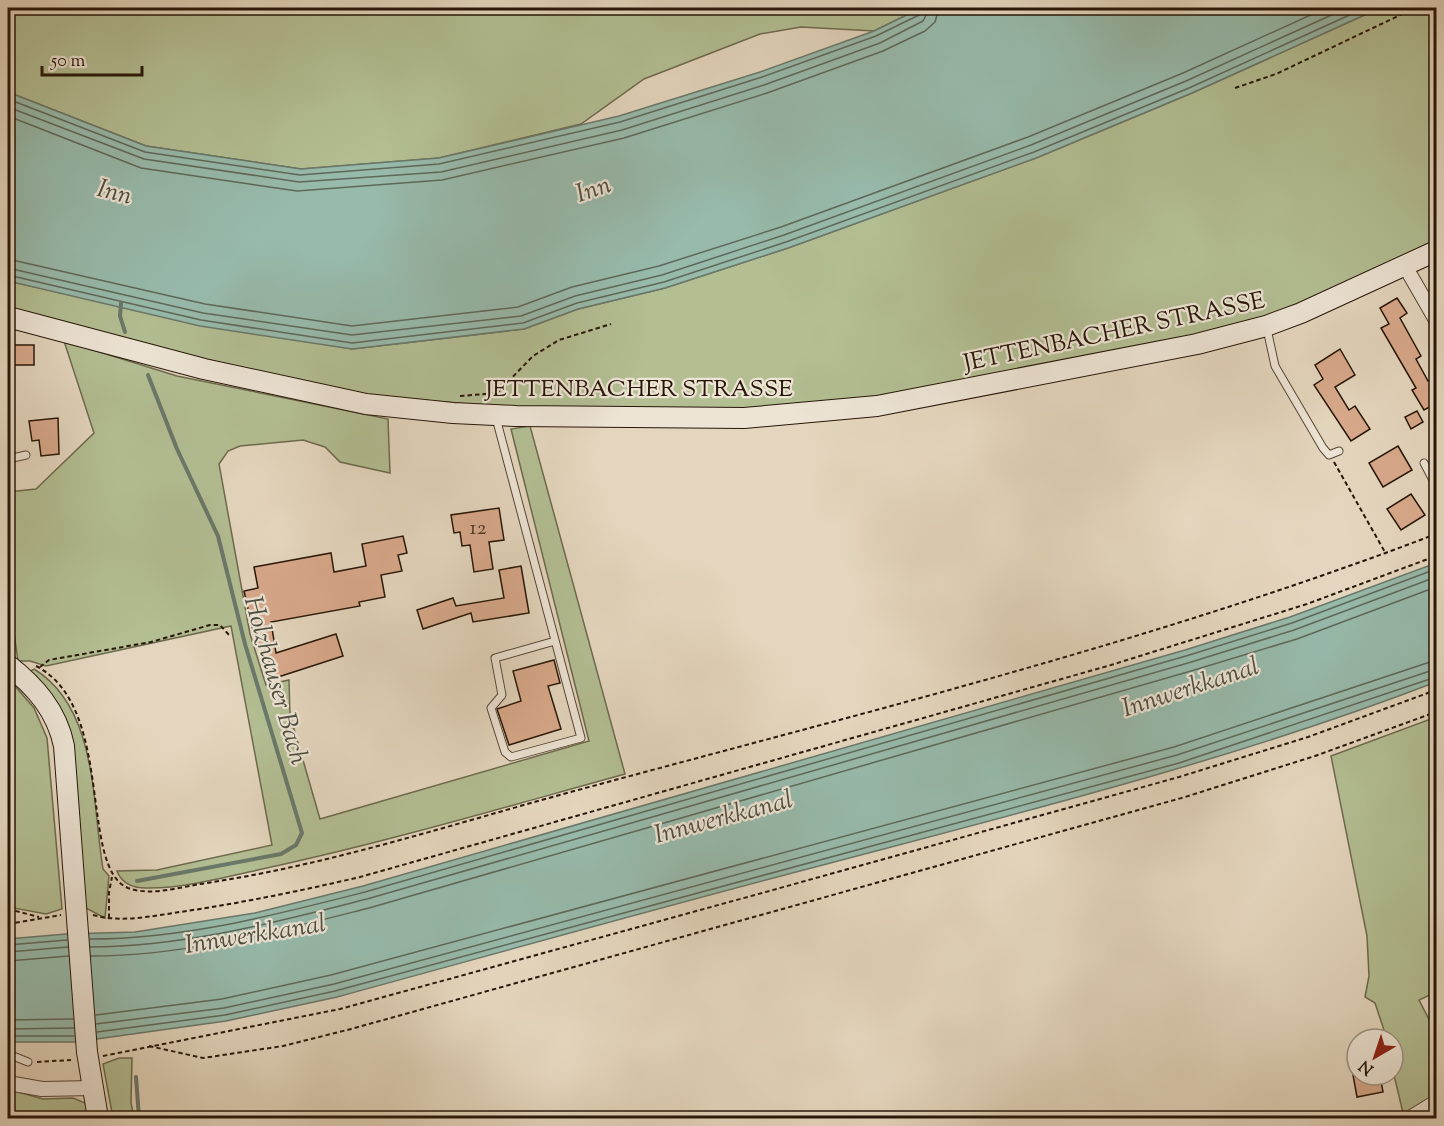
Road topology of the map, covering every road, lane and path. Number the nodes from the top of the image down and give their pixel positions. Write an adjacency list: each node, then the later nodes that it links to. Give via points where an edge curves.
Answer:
1 (1415, 8): 2 (path, via 1276,74)
2 (1235, 88)
3 (1437, 251): 4 (street, JETTENBACHER STRASSE)
4 (1405, 266): 6 (street); 8 (street, JETTENBACHER STRASSE)
5 (8, 317): 10 (street, JETTENBACHER STRASSE, via 321,396 407,409)
6 (1437, 320)
7 (611, 324): 9 (path, via 559,340 542,350 497,393)
8 (1266, 326): 10 (street, JETTENBACHER STRASSE, via 1146,355 877,406 744,418); 13 (lane, via 1275,366)
9 (458, 396)
10 (495, 415): 21 (lane)
11 (1339, 451): 13 (lane)
12 (26, 455): 14 (lane)
13 (1329, 455): 18 (path)
14 (8, 459)
15 (1424, 463): 16 (lane)
16 (1437, 486)
17 (1437, 534): 18 (path)
18 (1386, 554): 26 (path, via 1181,624 951,691 353,852 230,880 147,891 123,885)
19 (1437, 556): 30 (path, via 1307,604 1111,665 360,877 260,900 145,917)
20 (230, 636): 22 (path, via 220,625 210,625 151,642 49,660)
21 (555, 641): 21 (lane, via 581,738 511,757 505,752 491,708 502,695 495,658)
22 (40, 667): 23 (path); 26 (path, via 62,689 80,720 91,763 105,859)
23 (13, 669): 28 (street, via 44,699 63,737)
24 (1437, 690): 32 (path, via 1308,737 1179,777 740,900 340,1009)
25 (1437, 712): 32 (path, via 1185,797 351,1029 283,1046 203,1058)
26 (112, 875): 30 (path, via 108,892)
27 (8, 909): 29 (path)
28 (75, 914): 29 (path); 30 (path); 34 (street)
29 (41, 918): 31 (path)
30 (110, 918)
31 (8, 924)
32 (147, 1046): 34 (path)
33 (8, 1054): 35 (lane)
34 (88, 1060): 35 (path); 37 (street)
35 (28, 1062)
36 (8, 1083): 37 (street, via 42,1089)
37 (93, 1088): 39 (street)
38 (1437, 1102): 40 (street)
39 (98, 1119)
40 (1410, 1119)

